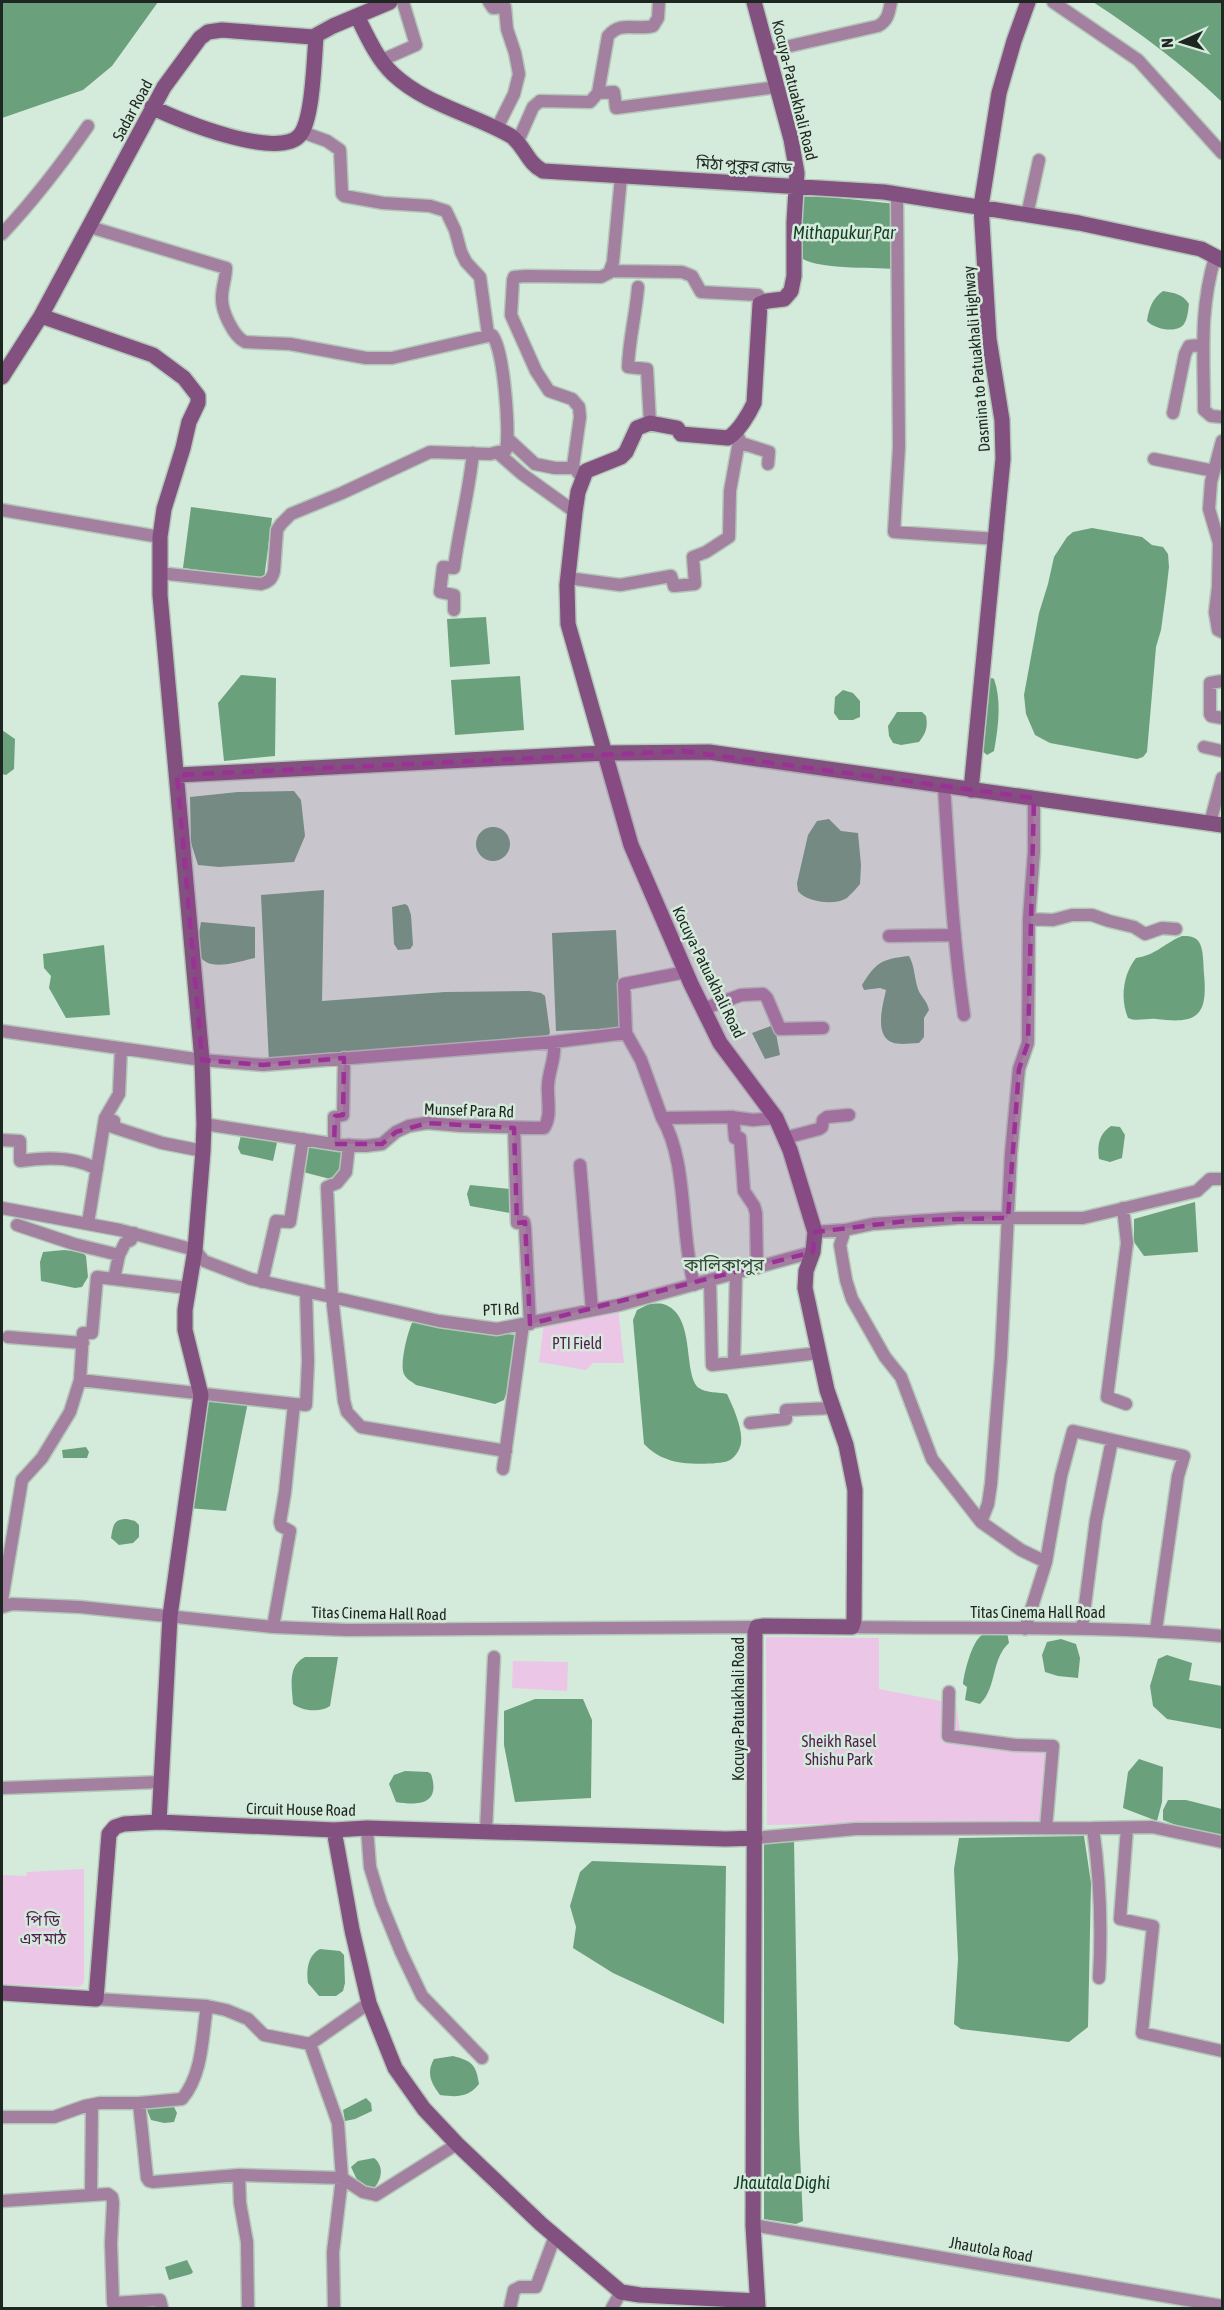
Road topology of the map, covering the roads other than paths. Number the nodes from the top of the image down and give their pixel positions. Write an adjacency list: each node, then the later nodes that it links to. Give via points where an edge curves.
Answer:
1 (390, 2): 9 (street)
2 (403, 2): 12 (street, via 416,45)
3 (489, 2): 17 (street, via 493,8 505,6 519,74)
4 (659, 2): 14 (street, via 653,26 623,26 608,36)
5 (754, 2): 11 (street, Kocuya-Patuakhali Road)
6 (891, 2): 11 (street, via 884,24)
7 (1028, 2): 25 (street, Dasmina to Patuakhali Highway, via 999,93)
8 (1053, 2): 20 (street, via 1138,60)
9 (357, 16): 10 (street); 12 (street, মিঠা পুকুর রোড)
10 (316, 36): 15 (street, Sadar Road, via 208,32); 18 (street)
11 (768, 51): 13 (street, Kocuya-Patuakhali Road)
12 (382, 60): 17 (street, মিঠা পুকুর রোড, via 393,74 425,96)
13 (777, 87): 14 (street, via 616,108 614,92); 23 (street, Kocuya-Patuakhali Road, via 791,139)
14 (598, 93): 19 (street, via 590,102 537,103)
15 (152, 107): 18 (street, via 194,125 259,143 290,142); 27 (street, Sadar Road)
16 (88, 126): 28 (street, via 54,174)
17 (497, 128): 19 (street, মিঠা পুকুর রোড)
18 (302, 132): 34 (street, via 340,150 340,187 344,196 446,211 466,262 480,277)
19 (518, 141): 22 (street, মিঠা পুকুর রোড, via 531,162 543,171)
20 (1222, 153)
21 (1039, 160): 26 (street)
22 (621, 177): 23 (street, মিঠা পুকুর রোড); 30 (street)
23 (796, 185): 24 (street, মিঠা পুকুর রোড); 32 (street, Kocuya-Patuakhali Road, via 791,291 784,299)
24 (897, 194): 25 (street, মিঠা পুকুর রোড); 52 (street, via 899,447 894,532)
25 (981, 206): 26 (street, মিঠা পুকুর রোড); 52 (street, Dasmina to Patuakhali Highway, via 989,339 1003,439)
26 (1027, 215): 29 (street, মিঠা পুকুর রোড, via 1172,242)
27 (90, 227): 33 (street, Sadar Road); 34 (street, via 226,268 221,299 233,329 245,342 392,358)
28 (2, 234)
29 (1219, 258): 35 (street, via 1204,298)
30 (610, 271): 32 (street, via 682,272 692,276 701,292 759,295); 48 (street, via 601,277 526,276 513,280 511,315 536,371 549,390 572,399 579,407 573,466)
31 (638, 287): 39 (street, via 628,367 647,369)
32 (763, 302): 40 (street, via 754,403)
33 (41, 316): 36 (street, Sadar Road); 51 (street, via 153,355 184,378 198,396 164,509)
34 (488, 334): 41 (street, via 495,338 500,351)
35 (1202, 345): 37 (street, via 1189,346 1185,354); 38 (street, via 1204,410 1211,416)
36 (2, 377)
37 (1173, 413)
38 (1222, 417)
39 (650, 423): 40 (street, via 677,428 681,434 728,438); 48 (street, via 637,428 621,458)
40 (738, 435): 46 (street, via 769,452); 54 (street, via 730,491 729,537 693,557 695,584 674,586 671,576 620,585)
41 (508, 439): 44 (street, via 506,450); 48 (street, via 535,464)
42 (1222, 441): 47 (street)
43 (473, 453): 44 (street); 53 (street, via 420,455 342,494 291,514 277,530 274,571 267,583); 55 (street, via 454,568 443,567 440,592 454,595)
44 (498, 453): 50 (street)
45 (1154, 459): 47 (street)
46 (768, 464)
47 (1214, 471): 56 (street, via 1209,509 1219,543 1215,623)
48 (578, 473): 50 (street, Kocuya-Patuakhali Road)
49 (2, 510): 51 (street)
50 (575, 512): 54 (street, Kocuya-Patuakhali Road)
51 (160, 537): 53 (street)
52 (997, 539): 65 (street, Dasmina to Patuakhali Highway)
53 (159, 573): 62 (street)
54 (568, 578): 61 (street, Kocuya-Patuakhali Road, via 568,624)
55 (454, 610)
56 (1222, 632)
57 (1222, 681): 58 (street, via 1210,683 1209,692 1210,714)
58 (1222, 718)
59 (1204, 747): 60 (street)
60 (1222, 751)
61 (604, 753): 62 (street); 64 (street, via 709,752); 72 (street, Kocuya-Patuakhali Road, via 631,845)
62 (177, 776): 81 (street)
63 (1222, 778): 67 (street)
64 (944, 786): 65 (street); 70 (street)
65 (971, 790): 66 (street)
66 (1034, 798): 67 (street); 68 (street)
67 (1216, 824)
68 (1029, 919): 69 (street, via 1092,915 1145,934 1162,928); 100 (street, via 1028,1043 1019,1069)
69 (1176, 929)
70 (954, 935): 71 (street); 74 (street)
71 (889, 936)
72 (686, 972): 73 (street, Kocuya-Patuakhali Road); 77 (street, via 624,984)
73 (703, 1009): 75 (street, via 741,995 763,994 780,1029); 86 (street, Kocuya-Patuakhali Road, via 720,1043)
74 (964, 1015)
75 (823, 1028)
76 (2, 1030): 79 (street)
77 (626, 1033): 78 (street); 85 (street, via 641,1060)
78 (554, 1042): 80 (street); 88 (street, Munsef Para Rd, via 548,1123 544,1128)
79 (121, 1049): 81 (street); 84 (street, via 119,1094)
80 (344, 1058): 81 (street, via 263,1065); 92 (street, via 343,1115 334,1117)
81 (202, 1060): 87 (street)
82 (849, 1115): 89 (street, via 824,1118 819,1129)
83 (733, 1117): 85 (street); 86 (street); 109 (street, via 735,1138 740,1138 744,1191 756,1213)
84 (106, 1118): 94 (street, via 114,1121 113,1127); 96 (street)
85 (662, 1118): 114 (street, via 675,1146)
86 (776, 1118): 89 (street, Kocuya-Patuakhali Road)
87 (204, 1124): 90 (street, Munsef Para Rd); 94 (street)
88 (514, 1128): 93 (street, Munsef Para Rd, via 427,1123 396,1132 382,1144); 119 (street, via 517,1223 524,1222 525,1228)
89 (785, 1138): 104 (street, Kocuya-Patuakhali Road)
90 (303, 1139): 92 (street, Munsef Para Rd); 113 (street, via 290,1222 276,1221)
91 (2, 1140): 96 (street, via 20,1141 20,1161 50,1158)
92 (334, 1144): 93 (street, Munsef Para Rd)
93 (349, 1145): 117 (street, via 346,1172 337,1184 327,1187)
94 (203, 1151): 106 (street)
95 (580, 1165): 118 (street)
96 (97, 1169): 101 (street)
97 (1222, 1179): 99 (street, via 1210,1179 1197,1191)
98 (2, 1208): 101 (street)
99 (1123, 1208): 100 (street, via 1083,1218); 127 (street, via 1127,1243 1107,1397)
100 (1008, 1218): 103 (street, via 915,1220); 133 (street, via 991,1484)
101 (88, 1223): 105 (street)
102 (17, 1226): 108 (street)
103 (845, 1230): 104 (street); 133 (street, via 840,1245 852,1299 901,1377 932,1459)
104 (815, 1232): 107 (street, Kocuya-Patuakhali Road)
105 (134, 1233): 106 (street); 108 (street)
106 (195, 1250): 113 (street, PTI Rd, via 216,1267); 115 (street)
107 (813, 1252): 109 (street, PTI Rd); 122 (street, Kocuya-Patuakhali Road, via 805,1288)
108 (119, 1255): 111 (street)
109 (757, 1268): 110 (street, PTI Rd)
110 (736, 1274): 112 (street, PTI Rd); 123 (street)
111 (114, 1279): 115 (street); 121 (street, via 97,1277 92,1333 84,1333)
112 (710, 1280): 114 (street, PTI Rd); 123 (street, via 712,1365)
113 (262, 1282): 116 (street, PTI Rd)
114 (694, 1285): 118 (street, PTI Rd)
115 (188, 1288): 125 (street, via 185,1330)
116 (306, 1292): 117 (street, PTI Rd); 126 (street, via 306,1405)
117 (332, 1297): 119 (street, PTI Rd, via 439,1321 497,1329); 131 (street, via 344,1401 353,1420 361,1426)
118 (592, 1310): 119 (street, PTI Rd)
119 (526, 1324): 131 (street)
120 (8, 1337): 121 (street)
121 (83, 1343): 124 (street)
122 (819, 1353): 123 (street); 128 (street, Kocuya-Patuakhali Road)
123 (734, 1362)
124 (80, 1380): 125 (street); 135 (street, via 70,1412 42,1458 22,1480)
125 (201, 1395): 126 (street); 137 (street)
126 (294, 1404): 138 (street, via 280,1522 290,1531)
127 (1126, 1404)
128 (832, 1408): 129 (street, via 786,1410 786,1419); 140 (street, Kocuya-Patuakhali Road, via 846,1445 855,1490)
129 (750, 1423)
130 (1112, 1440): 134 (street, via 1073,1431); 141 (street, via 1096,1520); 143 (street, via 1184,1456)
131 (506, 1451): 132 (street)
132 (503, 1469)
133 (981, 1522): 134 (street)
134 (1046, 1562): 142 (street)
135 (2, 1600)
136 (2, 1607): 137 (street, Titas Cinema Hall Road, via 80,1607)
137 (170, 1616): 138 (street, Titas Cinema Hall Road); 147 (street)
138 (273, 1627): 139 (street, Titas Cinema Hall Road)
139 (757, 1627): 140 (street, Kocuya-Patuakhali Road); 156 (street, Kocuya-Patuakhali Road)
140 (852, 1627): 142 (street, Titas Cinema Hall Road)
141 (1082, 1628): 142 (street, Titas Cinema Hall Road); 143 (street, Titas Cinema Hall Road)
142 (1025, 1629)
143 (1156, 1630): 144 (street, Titas Cinema Hall Road)
144 (1222, 1636)
145 (494, 1657): 155 (street)
146 (949, 1692): 151 (street, via 948,1736 1053,1746)
147 (161, 1782): 148 (street); 149 (street)
148 (2, 1788)
149 (159, 1822): 154 (street, Circuit House Road); 160 (street, Circuit House Road, via 124,1824 109,1834)
150 (367, 1828): 154 (street, Circuit House Road); 155 (street, Circuit House Road); 165 (street, via 370,1867 381,1904 422,1996)
151 (1046, 1828): 152 (street); 156 (street, via 856,1829)
152 (1093, 1828): 153 (street); 158 (street, via 1101,1938)
153 (1127, 1828): 157 (street, via 1152,1827); 164 (street, via 1120,1919 1153,1926 1142,2033)
154 (334, 1830): 161 (street)
155 (486, 1831): 156 (street, Circuit House Road)
156 (755, 1838): 174 (street, Kocuya-Patuakhali Road)
157 (1222, 1842)
158 (1099, 1978)
159 (2, 1993): 160 (street)
160 (96, 1999): 162 (street)
161 (369, 2003): 163 (street); 169 (street, via 395,2068 424,2109)
162 (207, 2006): 163 (street, via 248,2019 264,2035); 166 (street, via 191,2089 182,2099)
163 (310, 2044): 171 (street, via 338,2123)
164 (1222, 2051)
165 (482, 2058)
166 (139, 2103): 167 (street); 170 (street, via 149,2181)
167 (92, 2105): 168 (street, via 54,2117); 172 (street)
168 (2, 2117)
169 (457, 2145): 171 (street, via 376,2195 363,2192); 175 (street)
170 (239, 2175): 171 (street); 180 (street, via 247,2241)
171 (342, 2178): 181 (street, via 333,2252)
172 (91, 2194): 173 (street); 179 (street, via 112,2197 113,2303 160,2300)
173 (2, 2201)
174 (753, 2224): 177 (street, Kocuya-Patuakhali Road); 178 (street, Jhautola Road)
175 (555, 2236): 176 (street); 182 (street, via 536,2287 514,2290)
176 (621, 2292): 177 (street); 183 (street)
177 (758, 2305)
178 (1222, 2306)
179 (162, 2308)
180 (248, 2308)
181 (334, 2308)
182 (510, 2308)
183 (612, 2308)

